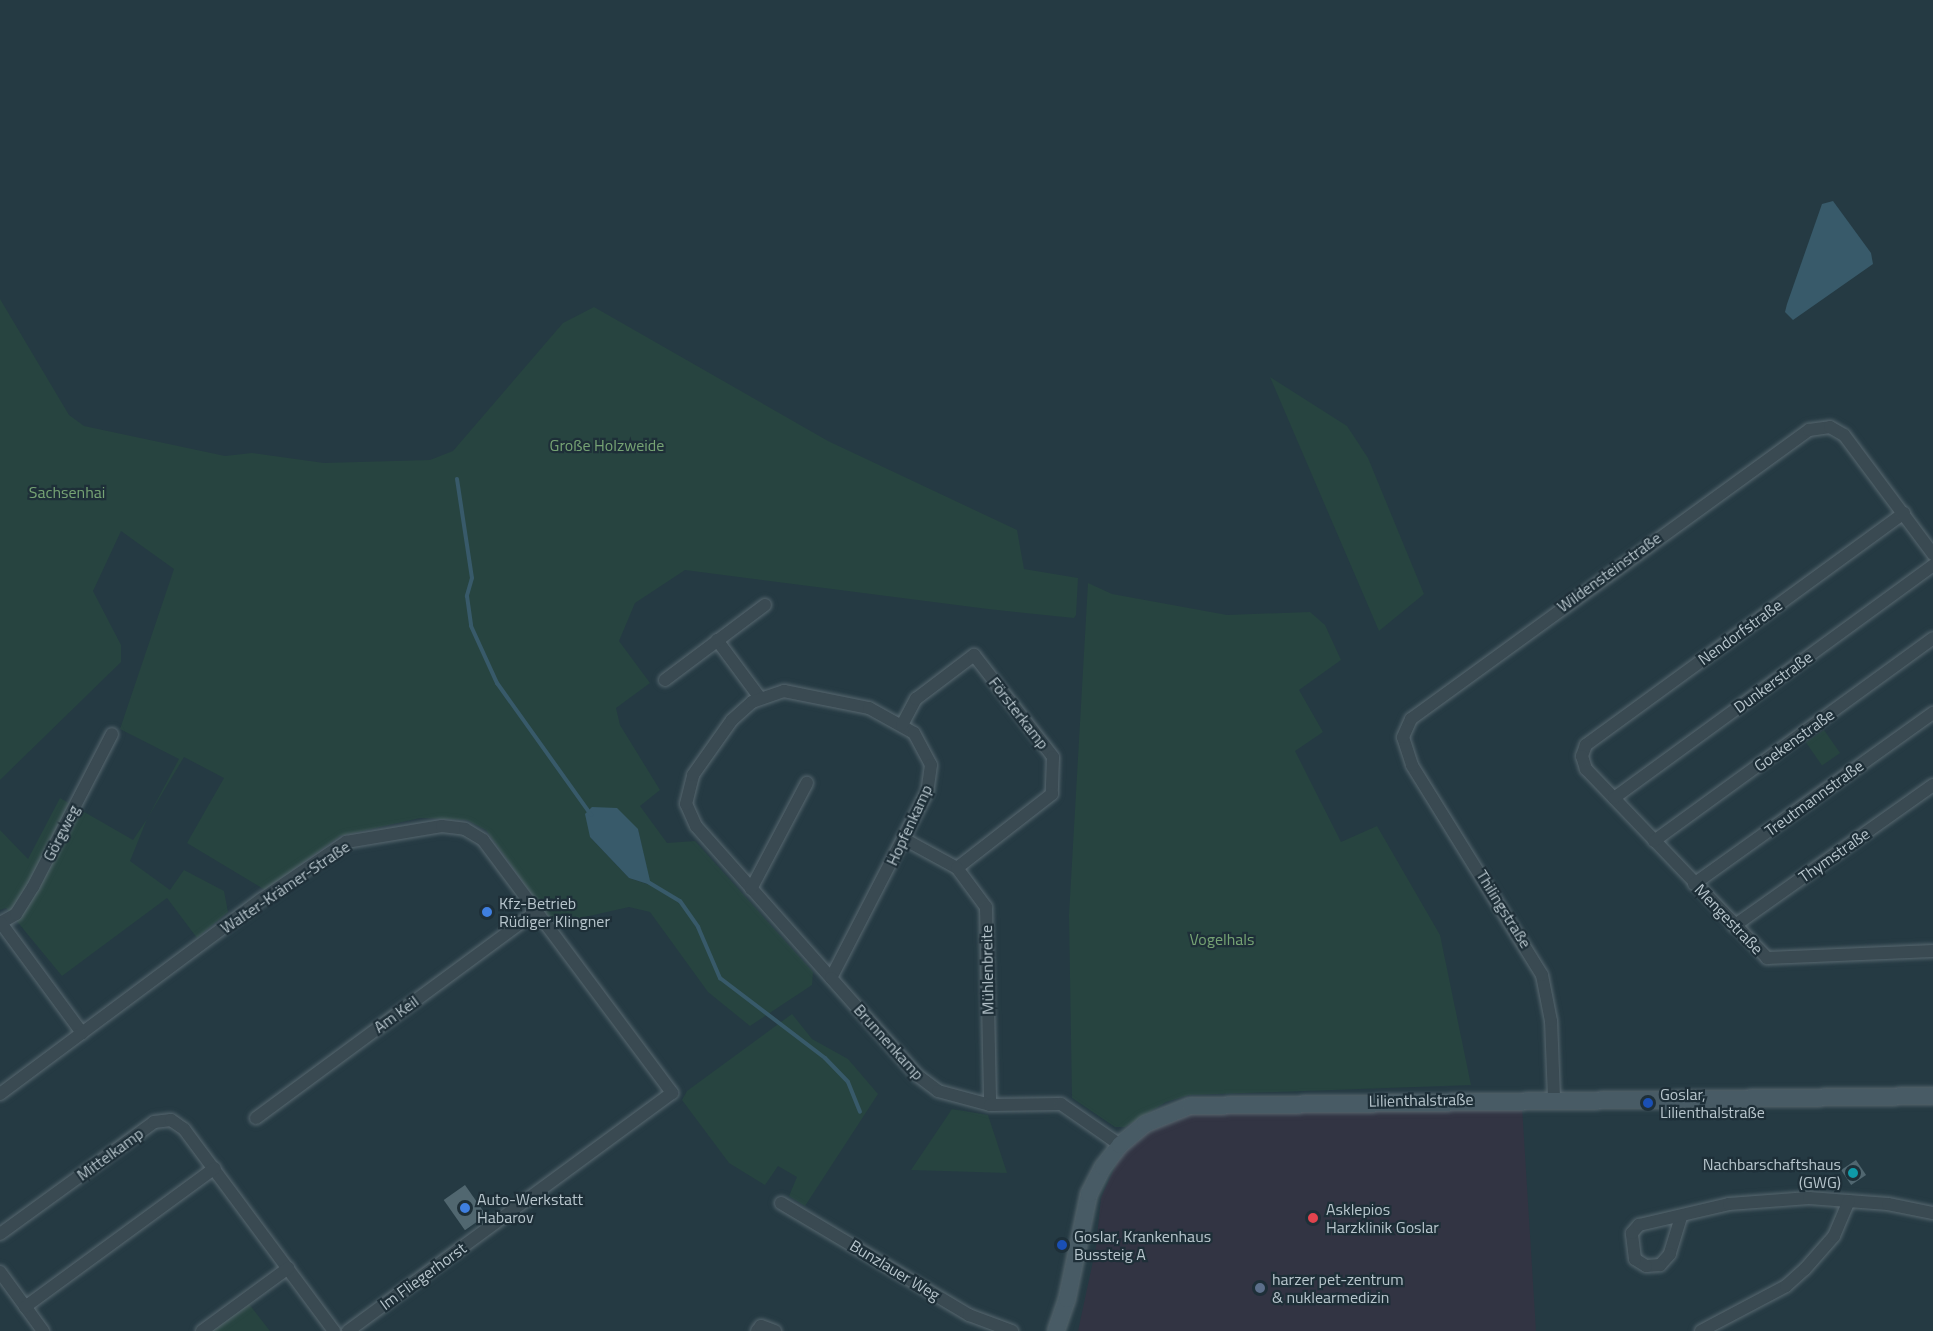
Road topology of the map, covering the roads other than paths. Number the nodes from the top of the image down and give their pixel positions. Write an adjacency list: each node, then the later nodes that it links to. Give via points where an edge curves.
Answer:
1 (1904, 513): 2 (street); 12 (street, Wildensteinstraße, via 1850,442 1830,427 1800,434 1422,708); 13 (street, Nendorfstraße, via 1586,745)
2 (1933, 554)
3 (1933, 566): 16 (street, Dunkerstraße)
4 (765, 605): 6 (street)
5 (1933, 638): 18 (street, Goekenstraße)
6 (717, 640): 7 (street); 8 (street)
7 (665, 680)
8 (760, 698): 10 (street, Hopfenkamp, via 784,691 838,698); 21 (street, Hopfenkamp, via 732,720 693,775 686,795 696,826)
9 (1933, 713): 20 (street, Treutmannstraße)
10 (902, 725): 17 (street, Hopfenkamp, via 926,748 931,774); 19 (street, Försterkamp, via 916,699 974,655 1053,757 1052,794)
11 (112, 734): 23 (street, Görgweg, via 33,887 16,914)
12 (1403, 737): 31 (street, Thilingstraße, via 1412,765 1542,975 1551,1021)
13 (1582, 756): 16 (street, Mengestraße, via 1586,769)
14 (807, 783): 21 (street)
15 (1933, 785): 24 (street, Thymstraße)
16 (1614, 798): 18 (street, Mengestraße)
17 (904, 839): 19 (street, Mühlenbreite); 26 (street, Hopfenkamp)
18 (1654, 841): 20 (street, Mengestraße)
19 (957, 868): 32 (street, Mühlenbreite, via 986,907)
20 (1694, 884): 24 (street, Mengestraße)
21 (751, 889): 26 (street, Hopfenkamp)
22 (538, 910): 27 (street, Walter-Krämer-Straße, via 483,840 465,830 422,826 346,842); 28 (street, Walter-Krämer-Straße); 33 (street, Am Keil)
23 (1, 923): 27 (street)
24 (1734, 926): 25 (street, Mengestraße, via 1767,958)
25 (1933, 951)
26 (831, 978): 32 (street, Brunnenkamp, via 927,1083 953,1098)
27 (82, 1033): 29 (street, Walter-Krämer-Straße)
28 (672, 1093): 47 (street, Im Fliegerhorst)
29 (0, 1094)
30 (1933, 1096): 31 (street, Lilienthalstraße)
31 (1554, 1098): 34 (street, Lilienthalstraße, via 1215,1103 1162,1114)
32 (990, 1105): 34 (street, Brunnenkamp, via 1069,1107)
33 (256, 1118)
34 (1120, 1145): 51 (street, Lilienthalstraße, via 1089,1194 1067,1299)
35 (214, 1168): 40 (street, Mittelkamp, via 179,1123 154,1122); 41 (street, Mittelkamp); 43 (street)
36 (1850, 1201): 38 (street); 39 (street, via 1771,1199); 52 (street, via 1834,1236 1806,1269 1786,1286)
37 (781, 1203): 50 (street, Bunzlauer Weg, via 969,1315)
38 (1933, 1213)
39 (1681, 1217): 39 (street, via 1639,1226 1632,1233 1635,1259 1646,1266 1660,1265 1670,1254)
40 (0, 1234)
41 (288, 1268): 45 (street); 46 (street, Mittelkamp)
42 (0, 1272): 43 (street)
43 (25, 1307): 44 (street)
44 (43, 1331)
45 (202, 1331)
46 (334, 1331)
47 (348, 1331)
48 (757, 1331): 49 (street, via 761,1326)
49 (775, 1331)
50 (1012, 1331)
51 (1056, 1331)
52 (1701, 1331)

